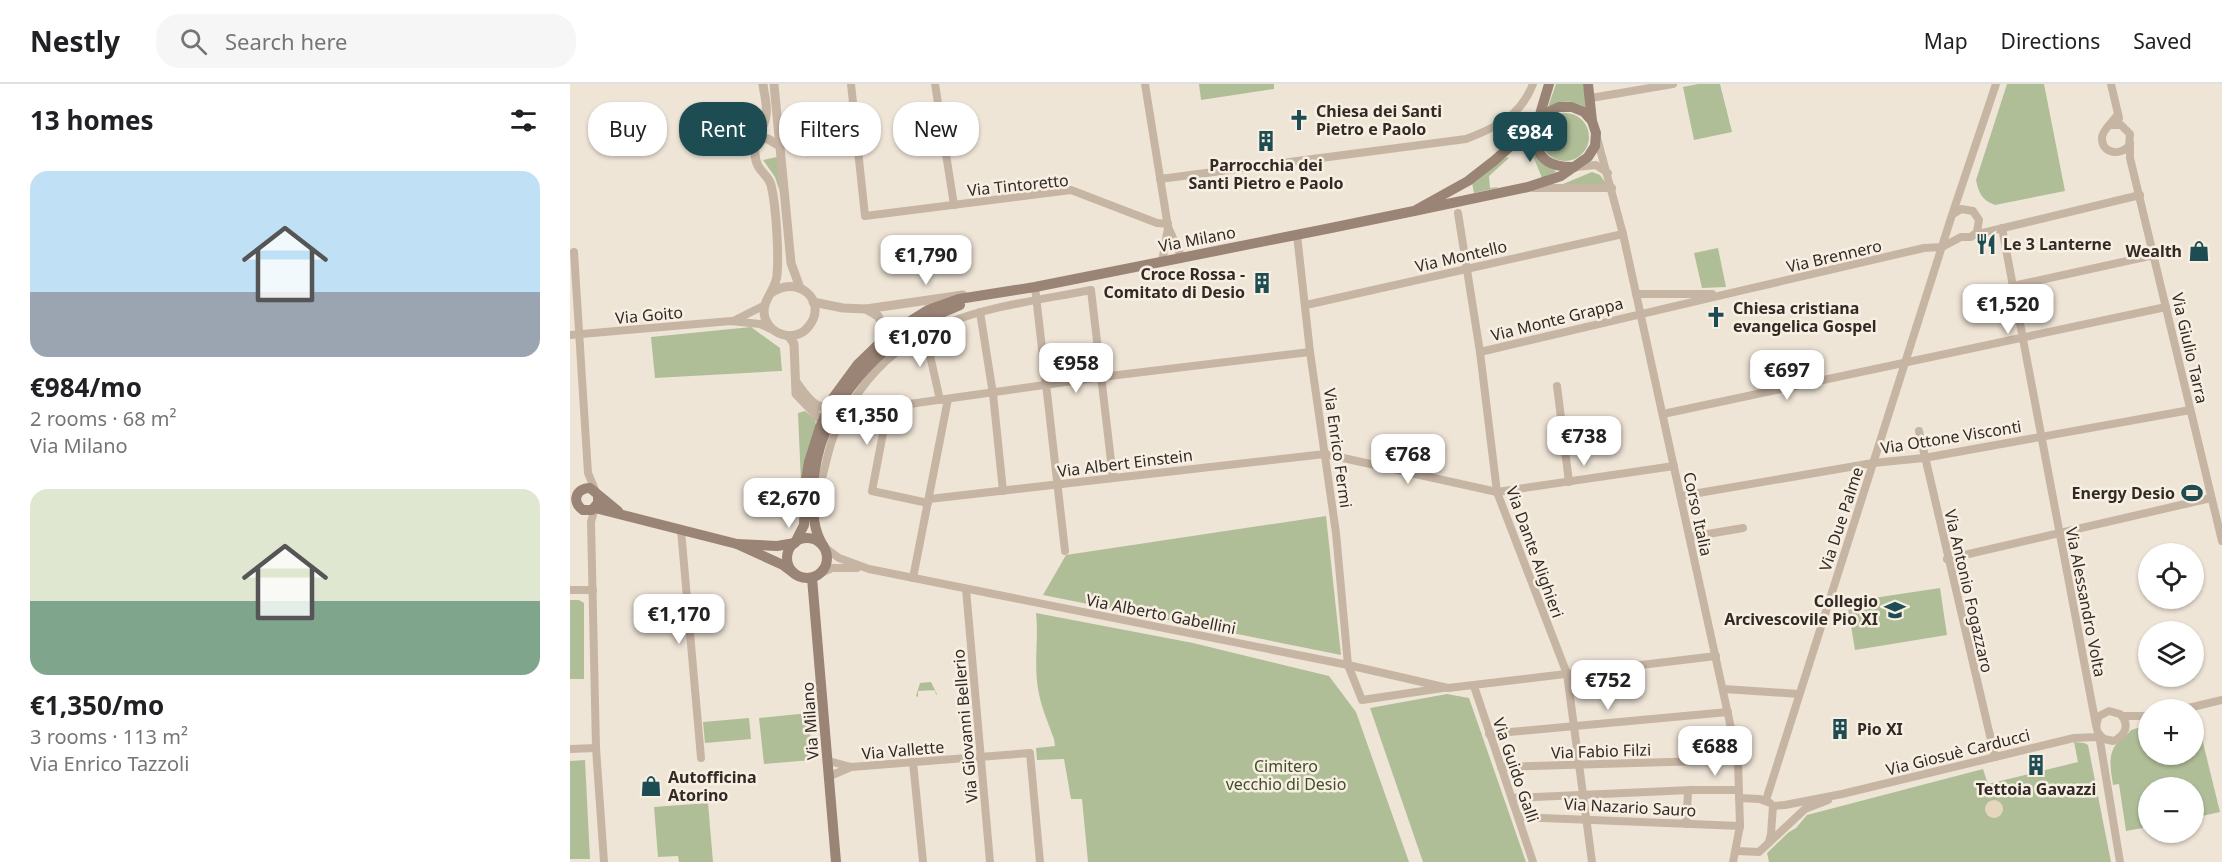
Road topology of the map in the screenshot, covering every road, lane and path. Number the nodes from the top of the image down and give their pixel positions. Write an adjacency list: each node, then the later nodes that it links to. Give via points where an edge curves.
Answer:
1 (763, 84): 13 (street)
2 (774, 84): 20 (street)
3 (851, 84): 31 (street, Via Tintoretto, via 865,216)
4 (935, 84): 31 (street)
5 (1145, 84): 26 (street)
6 (1533, 84): 26 (street, via 1527,99 1513,115 1466,139)
7 (1549, 84): 15 (main road)
8 (1588, 84): 12 (main road)
9 (1673, 84): 12 (street)
10 (1996, 84): 29 (street, Via Due Palme)
11 (2111, 84): 14 (street)
12 (1591, 98): 16 (main road)
13 (765, 102)
14 (2118, 114): 17 (street); 18 (street)
15 (1539, 120): 16 (main road, via 1559,107 1572,107); 24 (main road, via 1536,146 1543,157 1553,164); 33 (main road, Via Milano, via 1468,181)
16 (1592, 121): 19 (main road)
17 (2112, 125): 18 (street); 21 (street, via 2104,132 2104,146 2111,152)
18 (2121, 125): 21 (street, via 2130,134)
19 (1596, 134): 24 (main road, via 1588,157); 25 (street, Corso Italia)
20 (779, 136)
21 (2129, 151): 30 (street, Via Giulio Tarra)
22 (755, 156): 52 (street, via 758,169 770,181 773,198 777,275)
23 (781, 156): 51 (street, via 791,263)
24 (1574, 167): 25 (street, via 1596,165); 27 (main road, Via Milano, via 1561,176)
25 (1608, 173): 28 (street, Corso Italia)
26 (1160, 179): 37 (street)
27 (1525, 187): 28 (street); 33 (main road, Via Milano)
28 (1612, 188): 39 (street, Corso Italia)
29 (1961, 189): 32 (street); 35 (street, Via Due Palme)
30 (2140, 195): 38 (street); 45 (street, Via Giulio Tarra)
31 (954, 205): 37 (street, Via Tintoretto, via 1071,190)
32 (1966, 208): 35 (street); 36 (street, via 1975,212)
33 (1414, 211): 40 (main road, Via Milano)
34 (1458, 213): 48 (street, Via Dante Alighieri)
35 (1951, 218): 42 (street, via 1952,230); 43 (street, Via Due Palme)
36 (1979, 220): 38 (street); 41 (street)
37 (1168, 225): 46 (street); 47 (street)
38 (1997, 229): 41 (street); 49 (street, Via Alessandro Volta)
39 (1623, 234): 48 (street, Via Montello); 53 (street, Corso Italia)
40 (1297, 235): 46 (main road, Via Milano); 59 (street, Via Enrico Fermi)
41 (1974, 235): 42 (street)
42 (1961, 237): 43 (street)
43 (1942, 247): 54 (street, Via Brennero); 75 (street, Via Due Palme)
44 (574, 252): 67 (street)
45 (2154, 255): 49 (street); 60 (street, Via Giulio Tarra)
46 (1182, 258): 47 (main road, Via Milano)
47 (1162, 262): 50 (main road, Via Milano)
48 (1468, 268): 59 (street, Via Montello); 74 (street, Via Dante Alighieri)
49 (2013, 286): 71 (street, Via Alessandro Volta)
50 (1035, 287): 55 (main road, Via Milano); 56 (street)
51 (800, 288): 52 (street, via 784,286); 57 (street)
52 (770, 294): 58 (street)
53 (1636, 294): 54 (street, Via Brennero); 63 (street, Corso Italia)
54 (1732, 294): 63 (street, Via Brennero)
55 (987, 296): 61 (street, Via Milano, via 951,296); 69 (main road, Via Milano, via 959,299 928,310); 72 (main road, Via Milano, via 927,320)
56 (1036, 301): 62 (street); 76 (street, via 1091,290); 78 (street)
57 (813, 302): 61 (street, Via Milano); 70 (street, via 815,310 810,325)
58 (765, 305): 64 (street, Via Goito); 65 (street, via 766,319)
59 (1306, 305): 73 (street, Via Enrico Fermi)
60 (2166, 307): 71 (street); 84 (street, Via Giulio Tarra)
61 (866, 309): 69 (street, via 878,316)
62 (980, 312): 66 (street); 80 (street)
63 (1640, 313): 74 (street, Via Monte Grappa); 85 (street, Corso Italia)
64 (731, 321): 65 (street, Via Goito, via 760,324); 67 (street, Via Goito)
65 (774, 330): 70 (street)
66 (925, 333): 82 (street); 94 (street, via 897,350 872,373 834,435)
67 (580, 334): 68 (street, Via Goito); 93 (street)
68 (570, 335)
69 (888, 335): 72 (street, Via Milano); 83 (main road, Via Milano, via 858,364)
70 (789, 336): 77 (street, via 794,344)
71 (2021, 338): 75 (street); 88 (street, Via Alessandro Volta)
72 (883, 352): 81 (main road, Via Milano)
73 (1310, 352): 76 (street); 89 (street, Via Enrico Fermi)
74 (1480, 352): 100 (street, Via Dante Alighieri)
75 (1906, 363): 85 (street); 91 (street, Via Due Palme)
76 (1101, 377): 78 (street); 95 (street)
77 (796, 382): 83 (street, via 808,398); 86 (street, via 796,394)
78 (1046, 385): 80 (street); 97 (street)
79 (1557, 386): 96 (street)
80 (993, 394): 82 (street); 99 (street)
81 (844, 398): 83 (street, Via Milano); 114 (main road, Via Milano, via 825,433 814,480 814,521)
82 (944, 400): 104 (street); 104 (street, Via Albert Einstein, via 888,407 872,491)
83 (827, 408): 86 (main road, Via Milano)
84 (2190, 410): 88 (street, Via Ottone Visconti); 103 (street, Via Giulio Tarra)
85 (1663, 414): 92 (street, Corso Italia)
86 (822, 422): 112 (main road, Via Milano, via 808,470 804,525)
87 (1919, 431): 90 (street, Via Antonio Fogazzaro)
88 (2041, 436): 90 (street, Via Ottone Visconti); 109 (street, Via Alessandro Volta)
89 (1325, 454): 95 (street, Via Albert Einstein); 100 (street, Via Albert Einstein); 125 (street, Via Enrico Fermi)
90 (1924, 458): 91 (street, Via Ottone Visconti); 116 (street, Via Antonio Fogazzaro)
91 (1873, 463): 102 (street, Via Ottone Visconti); 130 (street, Via Due Palme)
92 (1674, 466): 96 (street); 102 (street, Corso Italia)
93 (588, 473): 98 (street); 101 (street)
94 (822, 475)
95 (1113, 478): 97 (street, Via Albert Einstein)
96 (1569, 482): 100 (street)
97 (1058, 484): 99 (street, Via Albert Einstein); 115 (street)
98 (577, 491): 101 (main road, via 590,488); 105 (main road, via 576,501)
99 (1003, 491): 104 (street, Via Albert Einstein)
100 (1497, 492): 126 (street, Via Dante Alighieri)
101 (597, 494): 105 (main road, via 599,501); 106 (main road)
102 (1681, 496): 110 (street, Corso Italia)
103 (2211, 498): 109 (street); 111 (street, Via Giulio Tarra)
104 (928, 501): 120 (street)
105 (582, 508): 106 (main road); 123 (street, via 591,522)
106 (629, 516): 108 (main road)
107 (1743, 528): 110 (street)
108 (681, 530): 113 (main road); 148 (street)
109 (2060, 533): 116 (street); 131 (street, Via Alessandro Volta)
110 (1690, 537): 124 (street, Corso Italia)
111 (2222, 542)
112 (795, 543): 113 (main road); 114 (main road, via 809,538); 118 (main road, via 787,557)
113 (737, 544): 118 (main road)
114 (824, 547): 117 (street, Via Alberto Gabellini, via 839,558); 119 (main road, via 827,560)
115 (1065, 551)
116 (1947, 559): 149 (street, Via Antonio Fogazzaro)
117 (869, 569): 119 (street, Via Alberto Gabellini, via 837,568); 120 (street, Via Alberto Gabellini)
118 (795, 574): 119 (main road, via 802,578)
119 (817, 575): 152 (main road, Via Milano)
120 (913, 578): 121 (street, Via Alberto Gabellini)
121 (966, 589): 125 (street, Via Alberto Gabellini); 147 (street, Via Giovanni Bellerio)
122 (570, 590): 123 (street)
123 (593, 590): 145 (street)
124 (1716, 656): 126 (street, Via Alberto Gabellini); 129 (street, Corso Italia)
125 (1348, 665): 128 (street, Via Alberto Gabellini); 132 (street, Via Enrico Fermi)
126 (1567, 674): 127 (street, Via Alberto Gabellini); 141 (street, Via Dante Alighieri)
127 (1474, 686): 128 (street, Via Alberto Gabellini); 143 (street, Via Guido Galli)
128 (1448, 688): 132 (street, Via Alberto Gabellini)
129 (1724, 689): 130 (street); 135 (street, Corso Italia)
130 (1799, 694): 163 (street, Via Due Palme)
131 (2090, 697): 136 (street, Via Alessandro Volta); 142 (street, Via Alessandro Volta)
132 (1362, 700)
133 (2220, 700): 134 (street)
134 (2204, 704)
135 (1728, 712): 141 (street); 151 (street, Corso Italia)
136 (2106, 712): 137 (street, via 2116,711); 142 (street, via 2099,716)
137 (2123, 716): 138 (street); 140 (street)
138 (2138, 717)
139 (2138, 721): 140 (street)
140 (2126, 725): 144 (street, via 2124,735)
141 (1574, 727): 143 (street); 154 (street, Via Dante Alighieri)
142 (2099, 733): 144 (street); 149 (street, Via Giosuè Carducci); 150 (street, Via Alessandro Volta)
143 (1489, 734): 156 (street, Via Guido Galli)
144 (2113, 741): 150 (street)
145 (596, 748): 146 (street); 171 (street)
146 (570, 749)
147 (980, 757): 153 (street, Via Vallette); 174 (street, Via Giovanni Bellerio); 175 (street, Via Vallette, via 1030,753)
148 (701, 758)
149 (1995, 758): 161 (street, Via Giosuè Carducci)
150 (2104, 759): 180 (street, Via Alessandro Volta)
151 (1738, 760): 154 (street, Via Fabio Filzi); 160 (street, Corso Italia)
152 (828, 761): 155 (street, Via Vallette); 157 (main road, Via Milano)
153 (913, 762): 155 (street, Via Vallette); 173 (street)
154 (1578, 765): 156 (street, Via Fabio Filzi); 159 (street, Via Dante Alighieri)
155 (851, 767): 157 (street, Via Vallette)
156 (1501, 767): 162 (street, Via Guido Galli)
157 (830, 776): 172 (main road, Via Milano)
158 (1691, 790): 159 (street, Via Giosuè Carducci); 160 (street, Via Giosuè Carducci); 166 (street)
159 (1582, 794): 162 (street, Via Giosuè Carducci); 165 (street, Via Dante Alighieri)
160 (1739, 794): 163 (street, Via Giosuè Carducci); 167 (street, Corso Italia)
161 (1842, 794): 163 (street, Via Giosuè Carducci, via 1785,806); 168 (street, Via Giosuè Carducci, via 1805,809)
162 (1512, 798): 164 (street, Via Guido Galli)
163 (1769, 803): 168 (street)
164 (1519, 817): 165 (street, Via Nazario Sauro); 176 (street, Via Guido Galli)
165 (1586, 818): 166 (street, Via Nazario Sauro); 177 (street, Via Dante Alighieri)
166 (1686, 824): 167 (street, Via Nazario Sauro)
167 (1740, 826): 169 (street, Corso Italia)
168 (1768, 844): 170 (street, Via Giosuè Carducci)
169 (1737, 851): 170 (street); 178 (street, Corso Italia)
170 (1759, 852): 179 (street)
171 (604, 862)
172 (836, 862)
173 (923, 862)
174 (990, 862)
175 (1040, 862)
176 (1533, 862)
177 (1592, 862)
178 (1733, 862)
179 (1762, 862)
180 (2120, 862)

